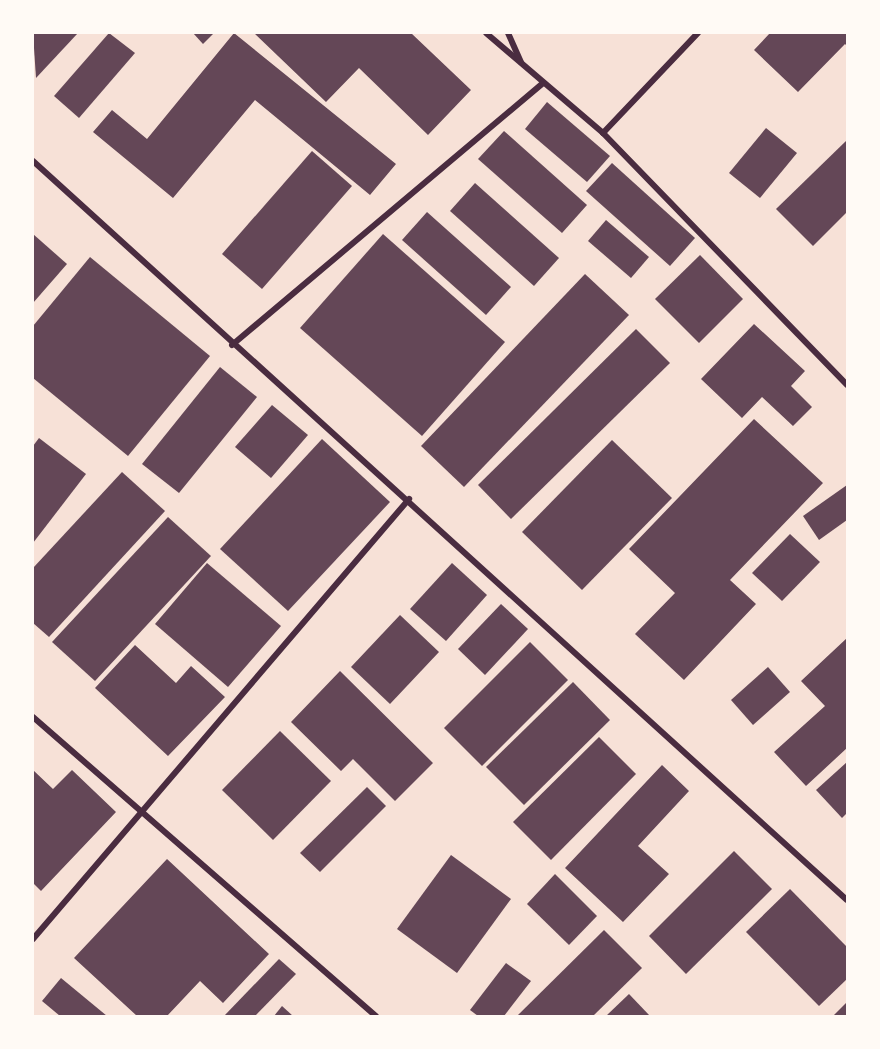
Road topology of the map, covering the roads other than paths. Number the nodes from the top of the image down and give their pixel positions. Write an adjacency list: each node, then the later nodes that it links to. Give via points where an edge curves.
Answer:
1 (486, 33): 4 (street)
2 (508, 33): 4 (street)
3 (698, 33): 6 (street)
4 (522, 66): 5 (street)
5 (542, 84): 6 (street); 8 (street)
6 (603, 133): 9 (street)
7 (33, 161): 8 (street)
8 (232, 345): 10 (street)
9 (847, 385)
10 (409, 500): 12 (street); 13 (street)
11 (33, 717): 12 (street)
12 (140, 810): 14 (street); 15 (street)
13 (847, 900)
14 (33, 939)
15 (376, 1016)

